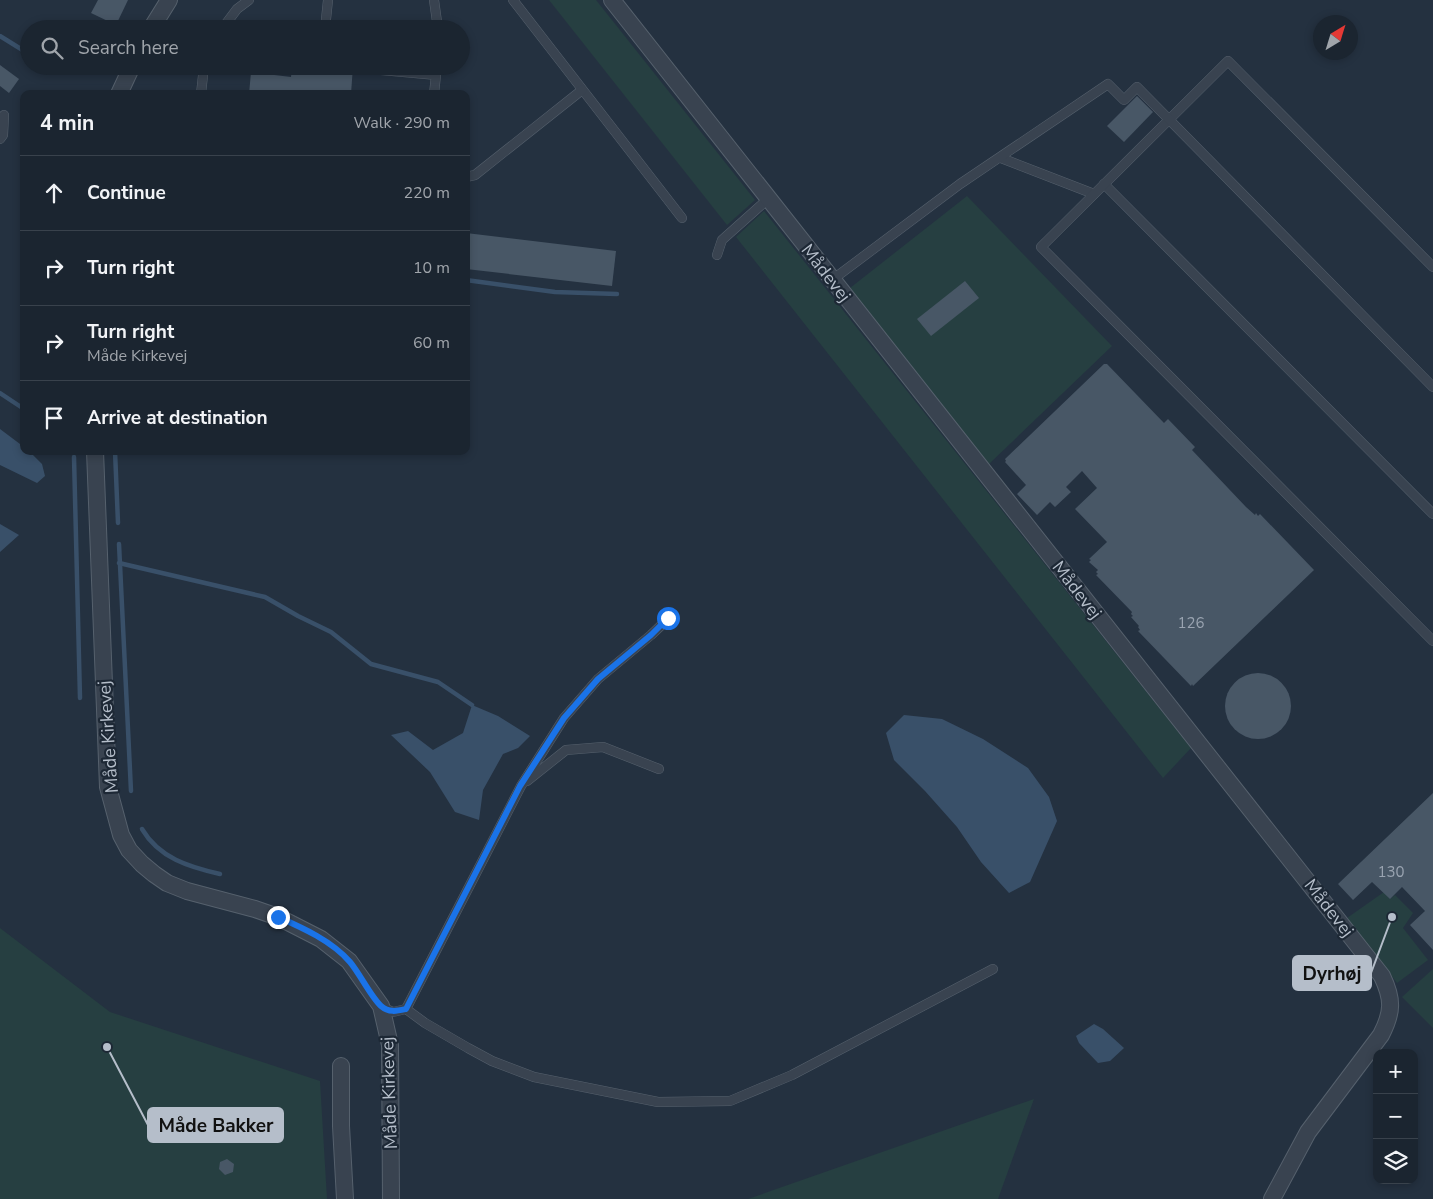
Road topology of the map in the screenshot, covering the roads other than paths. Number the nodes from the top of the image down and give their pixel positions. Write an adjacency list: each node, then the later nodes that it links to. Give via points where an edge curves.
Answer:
1 (161, 0): 8 (street)
2 (169, 0): 9 (street)
3 (249, 0): 10 (lane)
4 (328, 0): 11 (lane)
5 (434, 0): 12 (lane)
6 (513, 0): 19 (lane)
7 (612, 0): 27 (street, Mådevej)
8 (154, 20)
9 (157, 20)
10 (229, 20)
11 (326, 20)
12 (437, 20)
13 (128, 75): 16 (street)
14 (203, 75): 17 (lane)
15 (436, 75): 18 (lane)
16 (121, 90)
17 (201, 90)
18 (434, 90)
19 (582, 90): 24 (lane); 28 (lane)
20 (4, 115): 22 (lane)
21 (1168, 120): 23 (lane, via 1137,87 1124,100 1108,84); 25 (lane); 30 (lane, via 1228,61); 32 (lane)
22 (0, 139)
23 (1001, 158): 26 (lane); 31 (lane, via 960,184)
24 (470, 176)
25 (1104, 184): 26 (lane); 34 (lane)
26 (1094, 194): 36 (lane, via 1040,248)
27 (768, 199): 29 (lane, via 722,240); 31 (street, Mådevej)
28 (682, 218)
29 (717, 255)
30 (1433, 267)
31 (832, 280): 45 (street, Mådevej, via 1382,976 1389,990 1391,1006 1381,1036 1308,1132)
32 (1433, 387)
33 (95, 455): 40 (street, Måde Kirkevej, via 108,786 121,835 142,864 167,882 187,891 278,917 321,939 349,961)
34 (1433, 514)
35 (668, 618): 38 (lane, via 598,679 564,718)
36 (1433, 641)
37 (659, 768): 38 (lane, via 603,747 566,750)
38 (520, 786): 41 (lane)
39 (993, 968): 41 (lane, via 792,1075 730,1101 658,1102 534,1077 492,1061)
40 (381, 1006): 41 (lane, via 393,1012); 44 (street, Måde Kirkevej, via 390,1044)
41 (406, 1009)
42 (341, 1066): 43 (street)
43 (345, 1199)
44 (391, 1199)
45 (1272, 1199)

